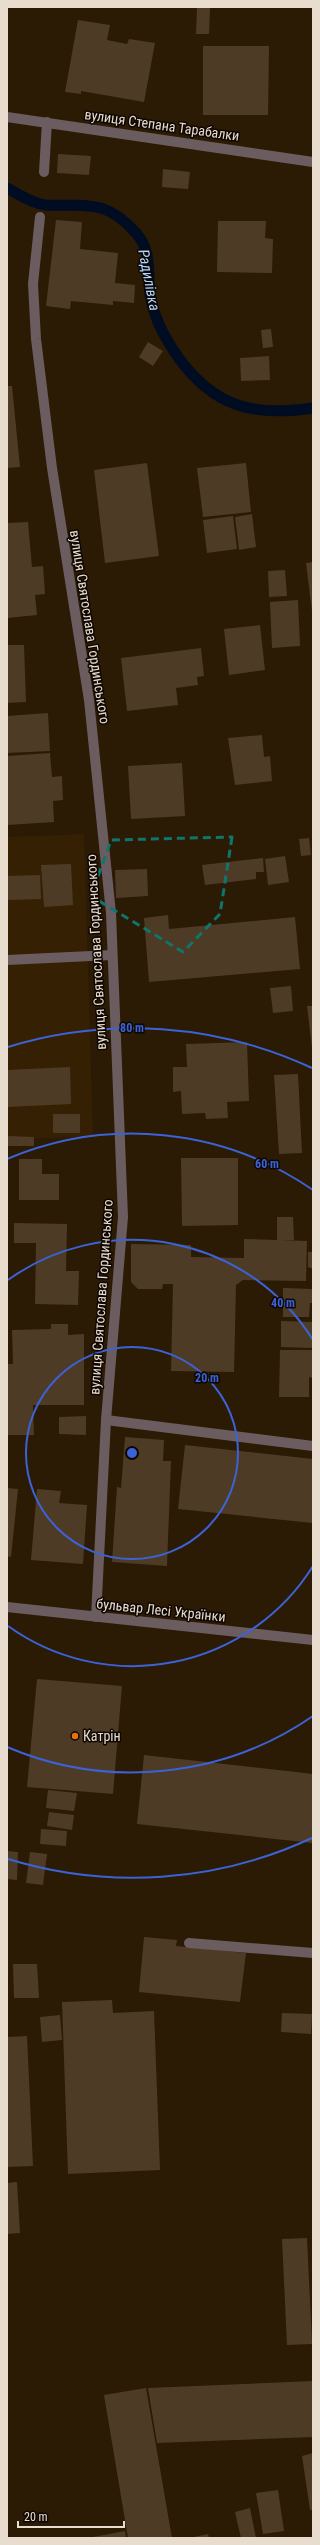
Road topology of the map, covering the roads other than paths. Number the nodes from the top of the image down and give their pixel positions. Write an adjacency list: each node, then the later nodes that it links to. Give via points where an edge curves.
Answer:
1 (7, 117): 2 (street, вулиця Степана Тарабалки)
2 (47, 122): 3 (street, вулиця Степана Тарабалки); 4 (street)
3 (313, 162)
4 (44, 172)
5 (40, 216): 6 (street, вулиця Святослава Гординського, via 33,284 38,361 52,468 89,700 111,913)
6 (112, 954): 7 (street); 8 (street, вулиця Святослава Гординського, via 124,1217)
7 (7, 960)
8 (106, 1420): 9 (street); 11 (street, вулиця Святослава Гординського)
9 (313, 1446)
10 (7, 1607): 11 (street, бульвар Лесі Українки)
11 (96, 1617): 12 (street, бульвар Лесі Українки)
12 (313, 1640)
13 (189, 1943): 14 (street)
14 (313, 1953)

